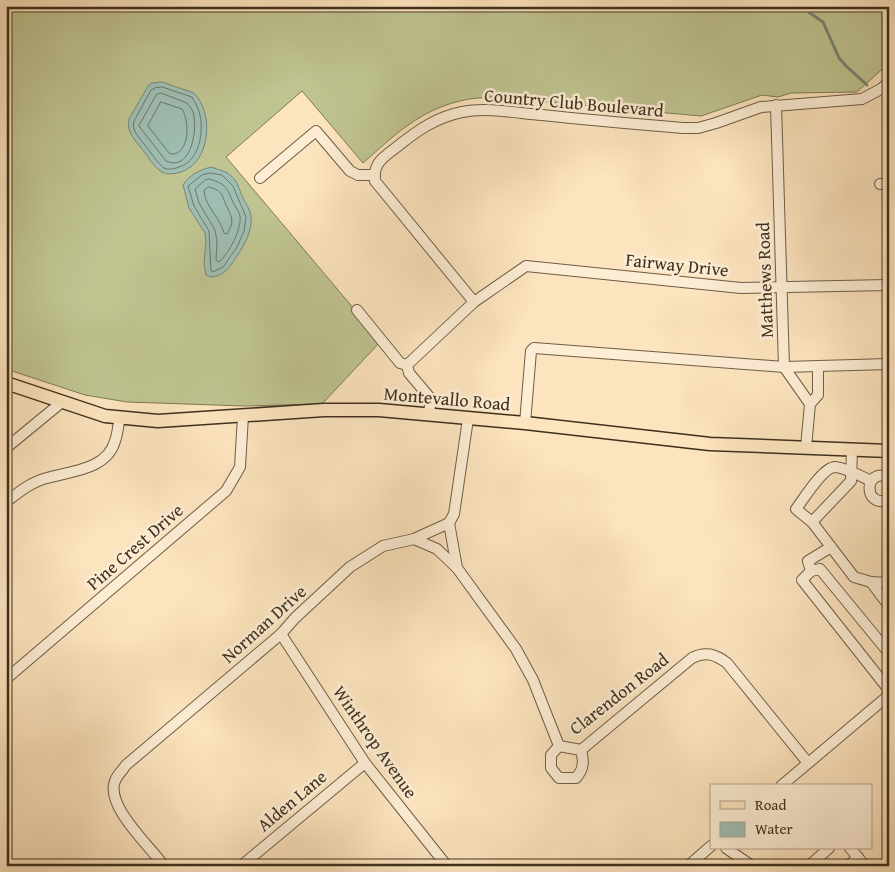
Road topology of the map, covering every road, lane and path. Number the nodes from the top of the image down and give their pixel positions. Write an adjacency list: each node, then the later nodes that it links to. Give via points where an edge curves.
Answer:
1 (889, 82): 2 (street, Country Club Boulevard, via 862,99)
2 (776, 105): 3 (street, Country Club Boulevard, via 761,106 707,126 683,128 497,111 463,112 434,120 414,133 379,162); 6 (street, Matthews Road)
3 (374, 175): 4 (street, via 358,175 350,171 316,131); 7 (street, via 377,186)
4 (260, 178)
5 (889, 285): 6 (street, Fairway Drive)
6 (782, 287): 7 (street, Fairway Drive, via 741,288 526,266); 11 (street, Matthews Road)
7 (474, 302): 10 (street)
8 (357, 310): 10 (street, via 400,363)
9 (889, 364): 12 (street)
10 (406, 365): 16 (street, via 431,399)
11 (784, 367): 12 (street); 15 (street); 20 (street, via 534,348 531,350)
12 (818, 367): 15 (street, via 818,395)
13 (6, 383): 14 (main road, Montevallo Road)
14 (62, 402): 18 (main road, Montevallo Road, via 105,416); 22 (street)
15 (810, 404): 21 (street)
16 (429, 413): 17 (main road, Montevallo Road, via 324,410); 19 (main road, Montevallo Road)
17 (243, 416): 18 (main road, Montevallo Road, via 158,421); 41 (street, Pine Crest Drive, via 240,467 226,490)
18 (120, 417): 29 (street, via 115,442 100,460 77,472 33,483)
19 (468, 418): 20 (main road, Montevallo Road); 31 (street, via 454,514)
20 (526, 423): 21 (main road, Montevallo Road, via 710,444)
21 (806, 447): 23 (main road, Montevallo Road)
22 (6, 448)
23 (852, 449): 24 (main road, Montevallo Road); 25 (street)
24 (889, 451)
25 (851, 476): 27 (street); 30 (street); 30 (street, via 833,467 825,470 796,509)
26 (889, 477): 27 (street, via 878,476)
27 (871, 481): 28 (street, via 869,490 873,497)
28 (889, 500)
29 (6, 502)
30 (812, 522): 33 (street)
31 (449, 523): 32 (street, Norman Drive); 34 (street, Clarendon Road)
32 (414, 539): 34 (street, via 437,549); 39 (street, Norman Drive, via 383,546 350,567)
33 (831, 547): 35 (street, via 808,561); 36 (street, via 854,577)
34 (457, 568): 44 (street, Clarendon Road, via 516,649 533,680)
35 (816, 570): 40 (street); 42 (street, via 802,580)
36 (871, 582): 37 (street); 38 (street)
37 (889, 583)
38 (889, 606)
39 (281, 634): 46 (street, Winthrop Avenue); 54 (street, Norman Drive, via 126,765 115,781 113,793 118,809)
40 (889, 653)
41 (6, 679)
42 (889, 690)
43 (889, 695): 47 (street)
44 (559, 746): 45 (street, Clarendon Road); 45 (street, via 551,755 551,768 559,778 576,778 582,772 584,758)
45 (581, 750): 47 (street, Clarendon Road, via 701,653 718,656 727,663)
46 (365, 763): 55 (street, Alden Lane); 56 (street, Winthrop Avenue)
47 (808, 763): 48 (street)
48 (788, 784)
49 (710, 847): 57 (street)
50 (729, 850): 58 (street)
51 (827, 850): 59 (street)
52 (852, 850): 53 (street)
53 (858, 858): 60 (street); 61 (street)
54 (164, 866)
55 (241, 866)
56 (447, 866)
57 (688, 866)
58 (752, 866)
59 (809, 866)
60 (848, 866)
61 (865, 866)

